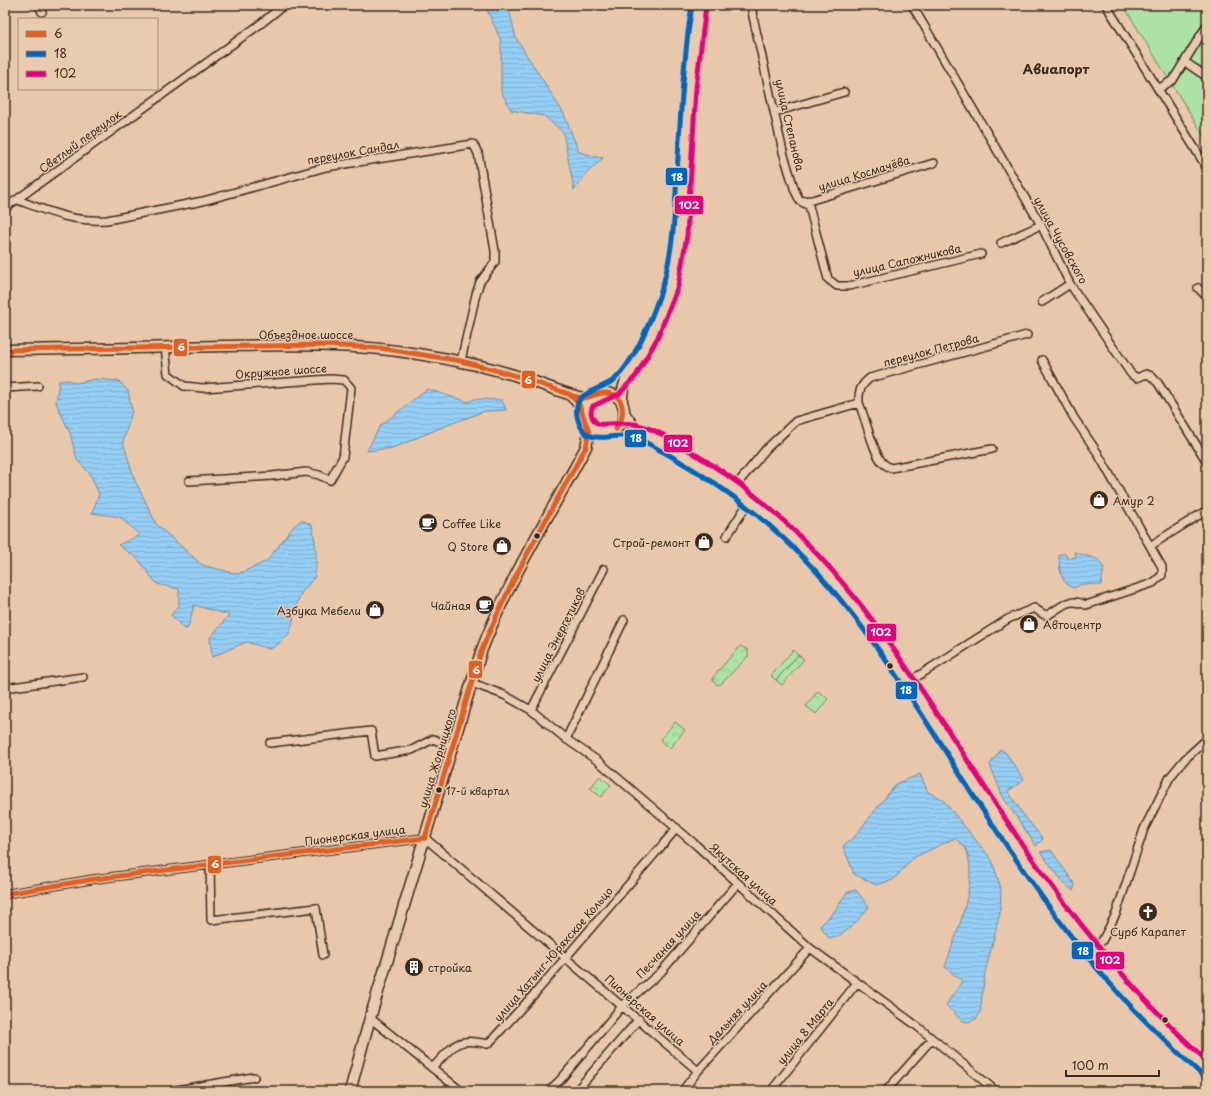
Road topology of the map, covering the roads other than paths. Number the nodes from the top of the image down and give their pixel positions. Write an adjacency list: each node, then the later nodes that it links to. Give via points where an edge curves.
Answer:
1 (284, 5): 14 (street, Светлый переулок)
2 (699, 5): 30 (main road, via 693,38 678,255 666,299)
3 (753, 5): 11 (street, улица Степанова, via 752,12)
4 (912, 5): 17 (street, улица Чусовского)
5 (1106, 5): 9 (street)
6 (1207, 25): 7 (street)
7 (1184, 62): 8 (street); 9 (street, via 1173,80)
8 (1207, 77)
9 (1158, 89): 13 (street)
10 (844, 92): 11 (street)
11 (775, 112): 15 (street, улица Степанова, via 783,152)
12 (934, 163): 15 (street, улица Космачёва, via 812,200)
13 (1207, 168)
14 (18, 200): 16 (street, Светлый переулок); 29 (street, переулок Сандал, via 70,218 107,220 203,201 326,167 474,144 478,153 494,262 480,282)
15 (800, 201): 21 (street, улица Степанова, via 809,206 828,279)
16 (5, 208)
17 (1041, 225): 18 (street); 20 (street, улица Чусовского)
18 (1001, 242)
19 (981, 254): 21 (street, улица Сапожникова, via 849,286)
20 (1070, 284): 24 (street); 42 (street, улица Чусовского, via 1130,374 1137,378 1146,374 1158,383)
21 (837, 286)
22 (1198, 288): 23 (street)
23 (1207, 297)
24 (1042, 302)
25 (1027, 335): 35 (street, переулок Петрова, via 870,378 862,384 858,394)
26 (165, 347): 27 (main road, Объездное шоссе); 29 (main road, Объездное шоссе, via 322,345 380,348); 43 (street, Окружное шоссе, via 168,374 184,386 203,388 330,378 344,380 351,388 343,457 330,480 306,472)
27 (5, 350)
28 (1042, 360): 48 (street)
29 (461, 361): 33 (main road, Объездное шоссе, via 517,376)
30 (631, 370): 34 (main road, via 615,388); 36 (main road, via 621,392)
31 (38, 386): 32 (street)
32 (5, 388)
33 (569, 394): 34 (main road, Объездное шоссе, via 584,398); 37 (main road, via 579,404)
34 (598, 394): 36 (main road, via 614,395); 37 (main road, via 588,401 584,410)
35 (859, 403): 41 (street, via 878,457 883,464 891,468); 44 (street, via 796,422 766,449)
36 (623, 408): 38 (main road, via 624,419); 39 (main road, via 634,427)
37 (585, 419): 38 (main road, via 597,432); 40 (main road, улица Жорницкого, via 590,432)
38 (613, 430): 39 (main road, via 633,430); 40 (main road, улица Жорницкого, via 596,435)
39 (644, 434): 44 (main road)
40 (586, 447): 53 (main road, улица Жорницкого, via 505,595 483,646)
41 (992, 449)
42 (1207, 462)
43 (189, 481)
44 (734, 488): 45 (main road)
45 (750, 500): 47 (street); 52 (main road, via 819,564 872,629)
46 (1207, 510): 48 (street)
47 (726, 536)
48 (1150, 546): 52 (street, via 1162,567 1162,576 1153,582 1086,605 1076,600 1048,615 1034,608 1008,619)
49 (604, 569): 55 (street, улица Энергетиков)
50 (624, 620): 56 (street)
51 (83, 677): 54 (street)
52 (907, 682): 66 (main road, via 1040,883)
53 (472, 683): 55 (street, Якутская улица, via 504,695); 59 (main road, улица Жорницкого)
54 (5, 688)
55 (531, 710): 56 (street, Якутская улица)
56 (566, 739): 60 (street, Якутская улица, via 598,761)
57 (1207, 739): 66 (street, via 1170,777 1144,829 1116,914 1102,940)
58 (270, 742): 59 (street, via 371,731 375,756 412,750 433,739)
59 (453, 746): 61 (main road, улица Жорницкого)
60 (677, 828): 63 (street, Якутская улица); 68 (street, улица Хатынг-Юряхское Кольцо)
61 (425, 838): 62 (street, Пионерская улица); 68 (street, Пионерская улица); 71 (main road, улица Жорницкого)
62 (210, 866): 64 (street, Пионерская улица, via 95,879); 67 (street, via 211,920 316,908)
63 (738, 882): 65 (street, Якутская улица); 70 (street, Песчаная улица, via 661,972)
64 (5, 894)
65 (810, 948): 69 (street, Якутская улица); 76 (street, Дальняя улица)
66 (1090, 950): 75 (main road, via 1132,999)
67 (322, 955)
68 (566, 957): 70 (street, Пионерская улица); 74 (street, улица Хатынг-Юряхское Кольцо, via 490,1042 459,1042)
69 (856, 984): 73 (street, Якутская улица, via 868,990); 85 (street, улица 8 Марта)
70 (623, 1005): 72 (street, Пионерская улица); 82 (street, Песчаная улица, via 562,1078)
71 (370, 1018): 74 (street); 80 (main road, улица Жорницкого)
72 (639, 1019): 76 (street, Пионерская улица); 83 (street)
73 (932, 1039): 78 (street, Якутская улица); 86 (street)
74 (432, 1068): 81 (street)
75 (1207, 1070)
76 (698, 1071): 84 (street, Дальняя улица)
77 (254, 1077): 79 (street)
78 (992, 1090)
79 (170, 1091)
80 (350, 1091)
81 (461, 1091)
82 (548, 1091)
83 (576, 1091)
84 (682, 1091)
85 (771, 1091)
86 (886, 1091)

